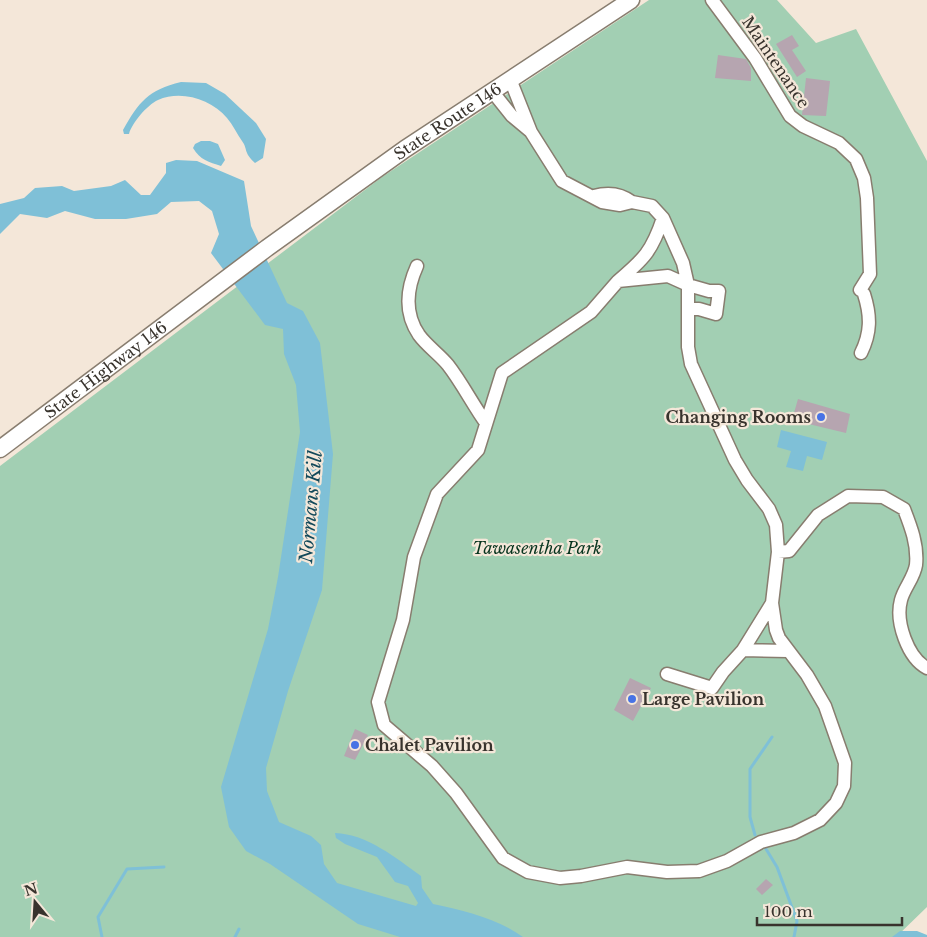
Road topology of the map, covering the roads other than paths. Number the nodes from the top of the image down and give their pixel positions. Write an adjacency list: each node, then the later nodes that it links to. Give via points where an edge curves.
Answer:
1 (632, 0): 3 (main road, State Route 146)
2 (712, 0): 12 (lane, Maintenance, via 755,58 790,116 839,143 856,159 864,178 868,208 870,274 862,292 869,310 870,325)
3 (510, 79): 4 (main road, State Route 146); 5 (lane)
4 (492, 91): 5 (lane, via 512,116); 10 (main road, State Route 146, via 405,149)
5 (532, 132): 6 (lane, via 562,181 585,194 622,195 632,202 652,206)
6 (664, 218): 8 (lane, via 655,243 645,258); 9 (lane, via 683,262)
7 (417, 266): 13 (lane, via 411,280 410,317 419,335 449,366)
8 (618, 281): 9 (lane, via 668,276); 13 (lane, via 592,312 502,373)
9 (688, 286): 11 (lane); 11 (lane, via 719,291 716,314)
10 (211, 291): 14 (main road, State Highway 146)
11 (689, 309): 15 (lane, via 691,364 735,460 769,509 776,525)
12 (861, 353)
13 (486, 423): 18 (lane, via 478,450 437,494 414,557 402,620 378,702 384,725 432,766 456,793 503,858 528,872 560,878 627,867 666,872 699,871 761,842 794,833 820,820 836,803 844,786 845,763 825,706)
14 (0, 449)
15 (778, 552): 16 (lane); 19 (lane, via 789,551 818,515 848,496 882,497 904,509 915,537 916,566 900,602 901,630 918,664)
16 (772, 603): 17 (lane); 18 (lane, via 776,630)
17 (743, 650): 18 (lane); 20 (lane, via 712,688)
18 (788, 651)
19 (927, 668)
20 (667, 674)

